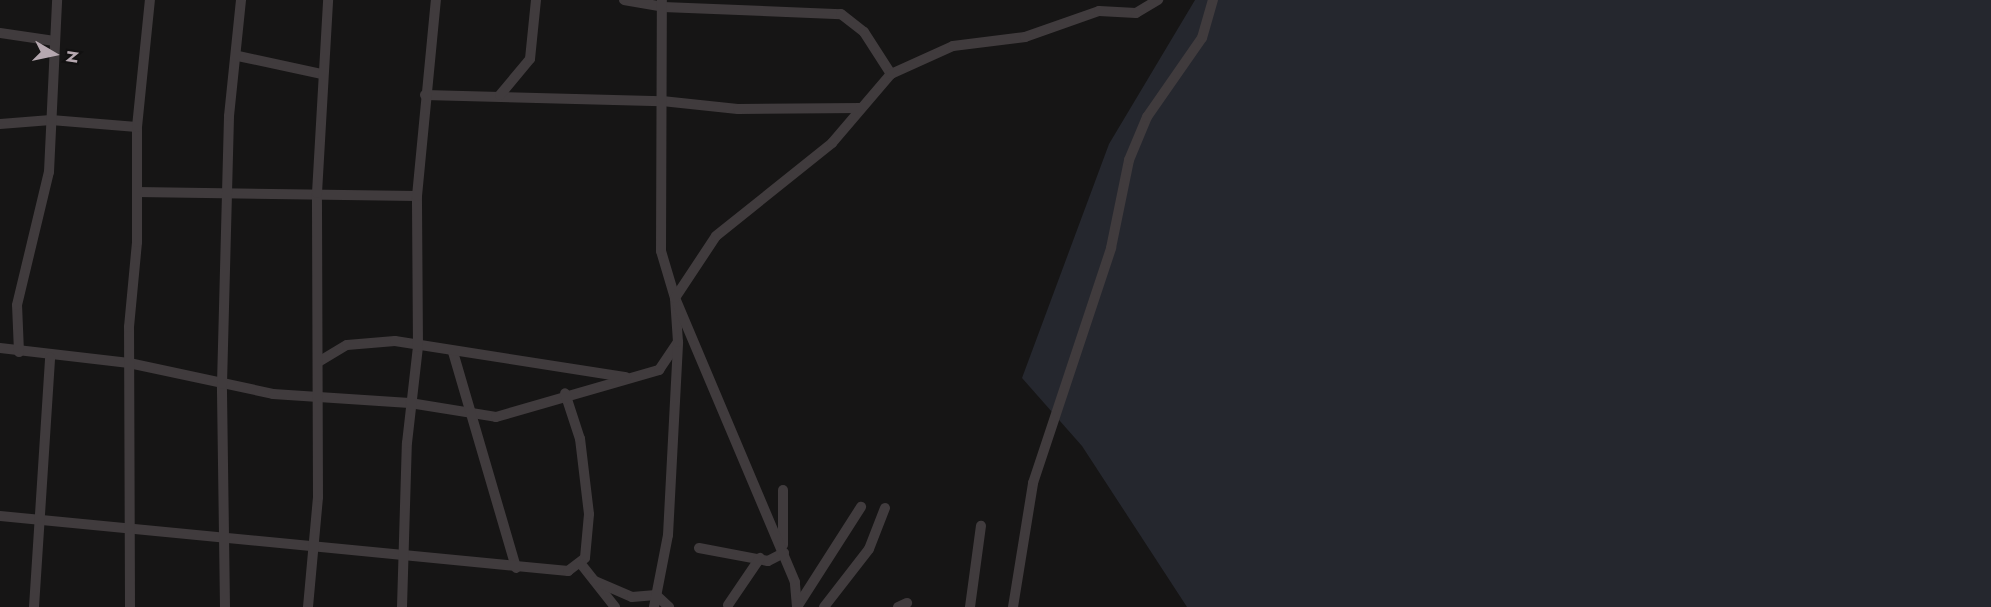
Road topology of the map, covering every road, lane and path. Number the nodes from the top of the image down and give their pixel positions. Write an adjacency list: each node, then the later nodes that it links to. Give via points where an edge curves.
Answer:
1 (57, 0): 12 (street)
2 (150, 0): 22 (street)
3 (242, 0): 13 (street)
4 (328, 0): 14 (street)
5 (436, 0): 16 (street)
6 (536, 0): 17 (street, via 530,59)
7 (624, 0): 10 (street)
8 (1158, 0): 15 (street, via 1136,13 1099,11 1025,37 953,46)
9 (1213, 0): 71 (street, via 1202,38 1147,117 1129,159 1111,248 1034,483)
10 (663, 4): 15 (street, via 841,14 864,32); 18 (street)
11 (0, 33): 12 (street)
12 (54, 41): 20 (street)
13 (238, 56): 14 (street); 23 (street, via 229,116)
14 (321, 74): 25 (street)
15 (891, 74): 19 (street)
16 (425, 95): 17 (street); 26 (street)
17 (500, 95): 18 (street)
18 (662, 101): 19 (street, via 738,109); 27 (street, via 661,251)
19 (861, 108): 27 (street, via 832,143 716,236)
20 (51, 120): 21 (street); 22 (street); 31 (street, via 49,172 17,305)
21 (0, 124)
22 (137, 127): 24 (street)
23 (231, 190): 24 (street); 25 (street); 37 (street)
24 (137, 192): 35 (street)
25 (317, 193): 26 (street); 34 (street)
26 (417, 196): 29 (street)
27 (675, 298): 28 (street); 52 (street)
28 (678, 342): 36 (street, via 659,370); 58 (street, via 668,535)
29 (418, 347): 32 (street); 34 (street, via 395,341 359,342); 40 (street)
30 (0, 348): 31 (street)
31 (18, 352): 33 (street)
32 (453, 352): 36 (street, via 552,361); 41 (street)
33 (50, 358): 35 (street); 46 (street)
34 (320, 361): 39 (street)
35 (129, 363): 37 (street); 47 (street)
36 (629, 377): 38 (street)
37 (222, 384): 39 (street); 49 (street)
38 (565, 393): 41 (street, via 496,417); 55 (street, via 588,485 587,550)
39 (321, 397): 40 (street); 50 (street)
40 (410, 403): 41 (street); 53 (street)
41 (469, 412): 56 (street)
42 (783, 490): 52 (street)
43 (861, 507): 68 (street)
44 (885, 508): 69 (street, via 869,549)
45 (0, 516): 46 (street)
46 (39, 517): 47 (street); 60 (street)
47 (130, 525): 49 (street); 61 (street)
48 (981, 526): 70 (street)
49 (226, 536): 50 (street); 62 (street)
50 (315, 547): 53 (street); 63 (street)
51 (699, 548): 54 (street)
52 (784, 552): 54 (street, via 768,561); 68 (street, via 795,582)
53 (407, 556): 56 (street); 64 (street)
54 (760, 558): 59 (street)
55 (580, 564): 56 (street, via 568,571); 57 (street)
56 (516, 568)
57 (595, 581): 58 (street, via 632,597); 65 (street)
58 (657, 596): 66 (street); 67 (street)
59 (728, 605)
60 (34, 607)
61 (130, 607)
62 (225, 607)
63 (308, 607)
64 (402, 607)
65 (615, 607)
66 (654, 607)
67 (669, 607)
68 (797, 607)
69 (824, 607)
70 (970, 607)
71 (1013, 607)

